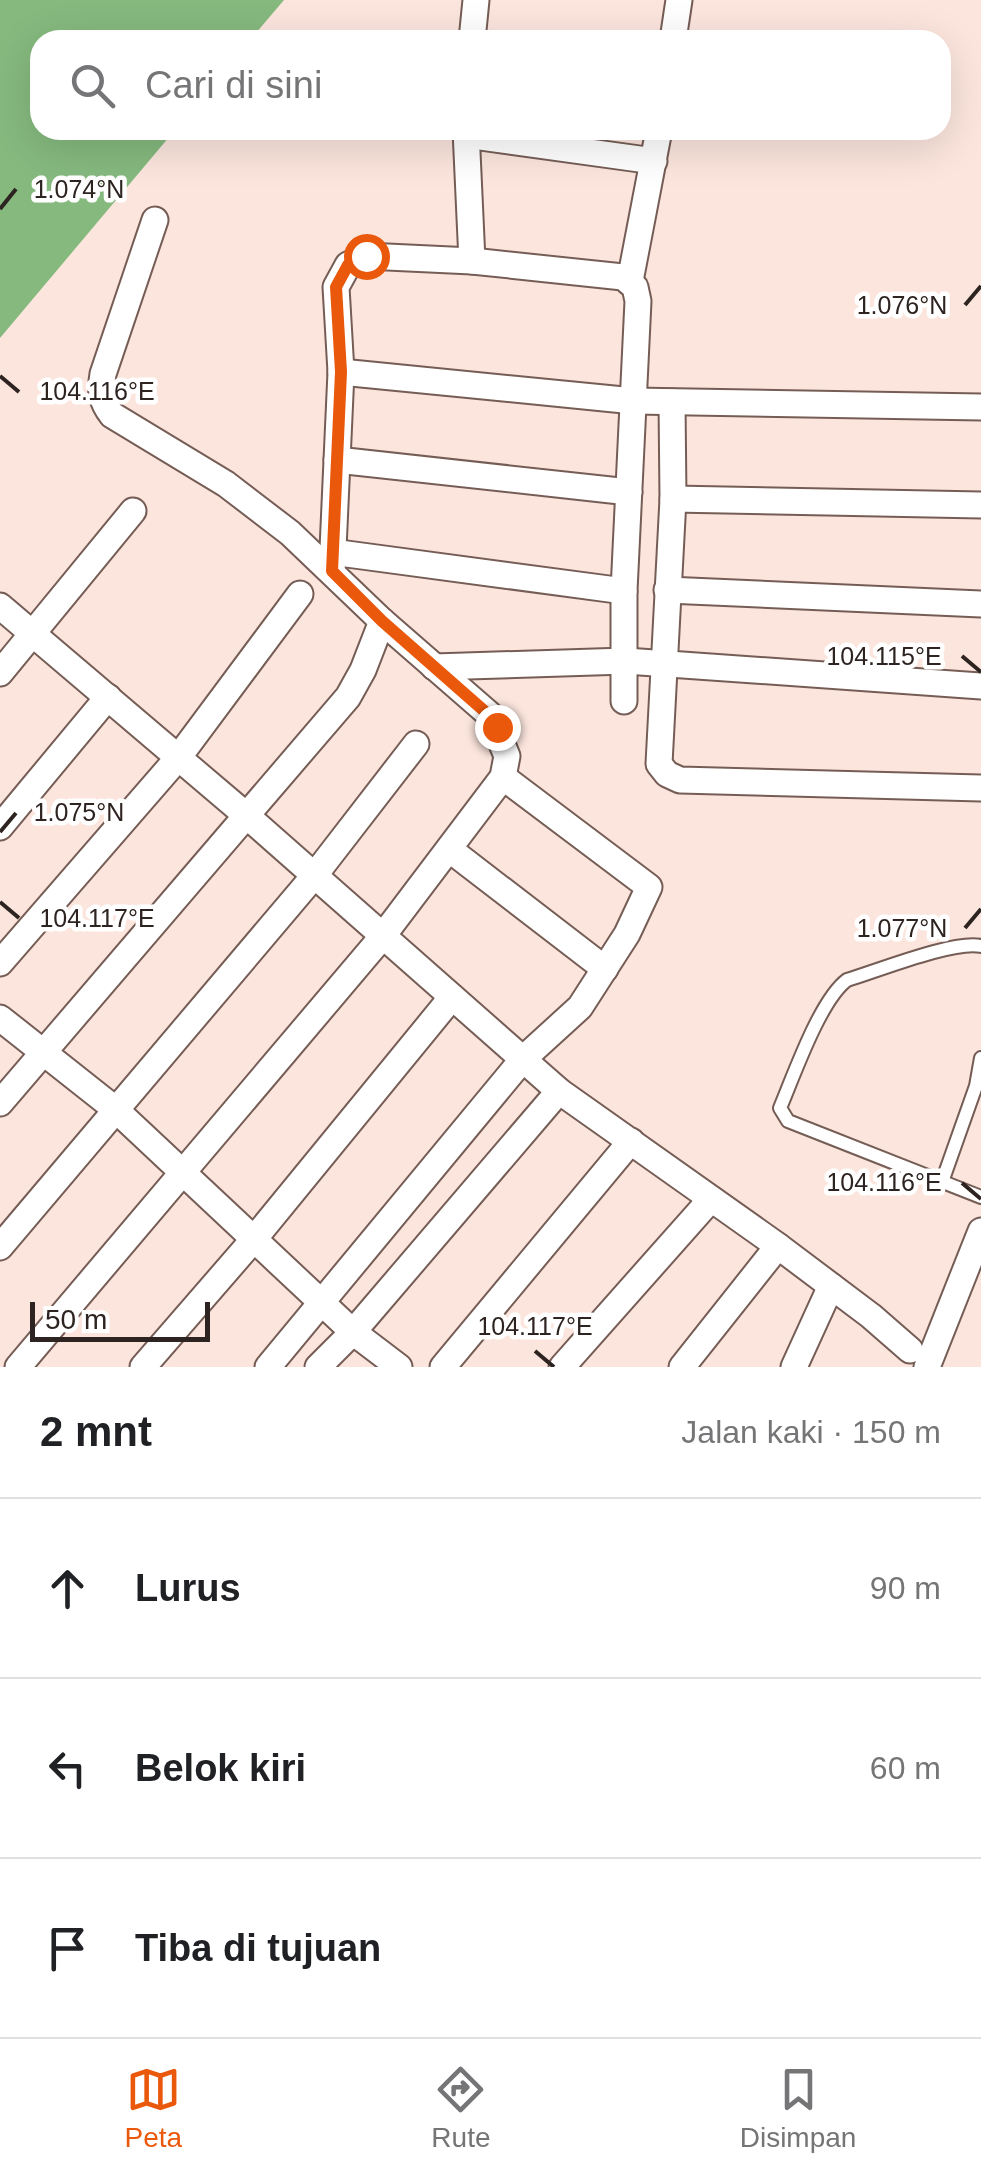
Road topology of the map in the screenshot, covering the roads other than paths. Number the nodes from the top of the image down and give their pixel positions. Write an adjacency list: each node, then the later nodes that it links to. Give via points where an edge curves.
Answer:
1 (476, 0): 3 (street)
2 (679, 0): 4 (street)
3 (473, 30)
4 (674, 30)
5 (466, 140): 10 (street)
6 (518, 140): 8 (street)
7 (657, 140): 8 (street)
8 (654, 161): 11 (street)
9 (156, 220): 21 (street, via 104,374 105,406)
10 (472, 261): 11 (street); 12 (street, via 366,256 348,265 336,287)
11 (630, 281): 13 (street, via 638,293)
12 (341, 372): 13 (street); 16 (street)
13 (634, 401): 14 (street); 17 (street)
14 (672, 402): 15 (street); 18 (street)
15 (981, 407)
16 (337, 460): 17 (street); 21 (street)
17 (629, 492): 23 (street)
18 (673, 499): 19 (street); 22 (street)
19 (981, 505)
20 (134, 511): 28 (street)
21 (332, 562): 23 (street); 27 (street)
22 (667, 590): 25 (street); 30 (street)
23 (624, 592): 29 (street)
24 (300, 594): 37 (street)
25 (981, 604)
26 (0, 606): 28 (street)
27 (382, 621): 31 (street); 40 (street, via 348,697)
28 (34, 632): 32 (street); 34 (street)
29 (626, 661): 30 (street); 31 (street); 35 (street)
30 (664, 666): 33 (street); 39 (street, via 659,764 672,778)
31 (434, 668): 38 (street, via 494,721 507,756)
32 (0, 673)
33 (981, 686)
34 (108, 697): 37 (street); 41 (street)
35 (624, 701)
36 (416, 744): 43 (street)
37 (178, 758): 40 (street); 46 (street)
38 (503, 777): 42 (street); 47 (street, via 649,888)
39 (981, 788)
40 (247, 816): 43 (street); 50 (street)
41 (0, 826)
42 (448, 849): 44 (street); 47 (street)
43 (314, 876): 44 (street); 55 (street)
44 (382, 937): 48 (street); 57 (street)
45 (981, 946): 58 (lane, via 942,950 840,985 780,1108 788,1121)
46 (0, 963)
47 (605, 969): 52 (street, via 580,1006)
48 (452, 997): 52 (street); 62 (street)
49 (0, 1018): 50 (street)
50 (43, 1050): 54 (street); 55 (street)
51 (981, 1058): 58 (lane)
52 (523, 1060): 53 (street); 66 (street)
53 (559, 1091): 56 (street); 67 (street)
54 (0, 1103)
55 (116, 1109): 57 (street); 63 (street)
56 (630, 1141): 60 (street); 74 (street)
57 (184, 1174): 62 (street); 69 (street)
58 (942, 1182): 59 (lane)
59 (981, 1197)
60 (710, 1199): 64 (street); 75 (street)
61 (981, 1231): 68 (street, via 939,1337)
62 (254, 1239): 66 (street); 70 (street)
63 (0, 1246)
64 (778, 1246): 65 (street); 76 (street)
65 (831, 1286): 68 (street); 77 (street)
66 (322, 1303): 67 (street); 71 (street)
67 (354, 1332): 72 (street); 73 (street)
68 (909, 1361)
69 (18, 1367)
70 (143, 1367)
71 (268, 1367)
72 (318, 1367)
73 (399, 1367)
74 (444, 1367)
75 (562, 1367)
76 (682, 1367)
77 (794, 1367)

